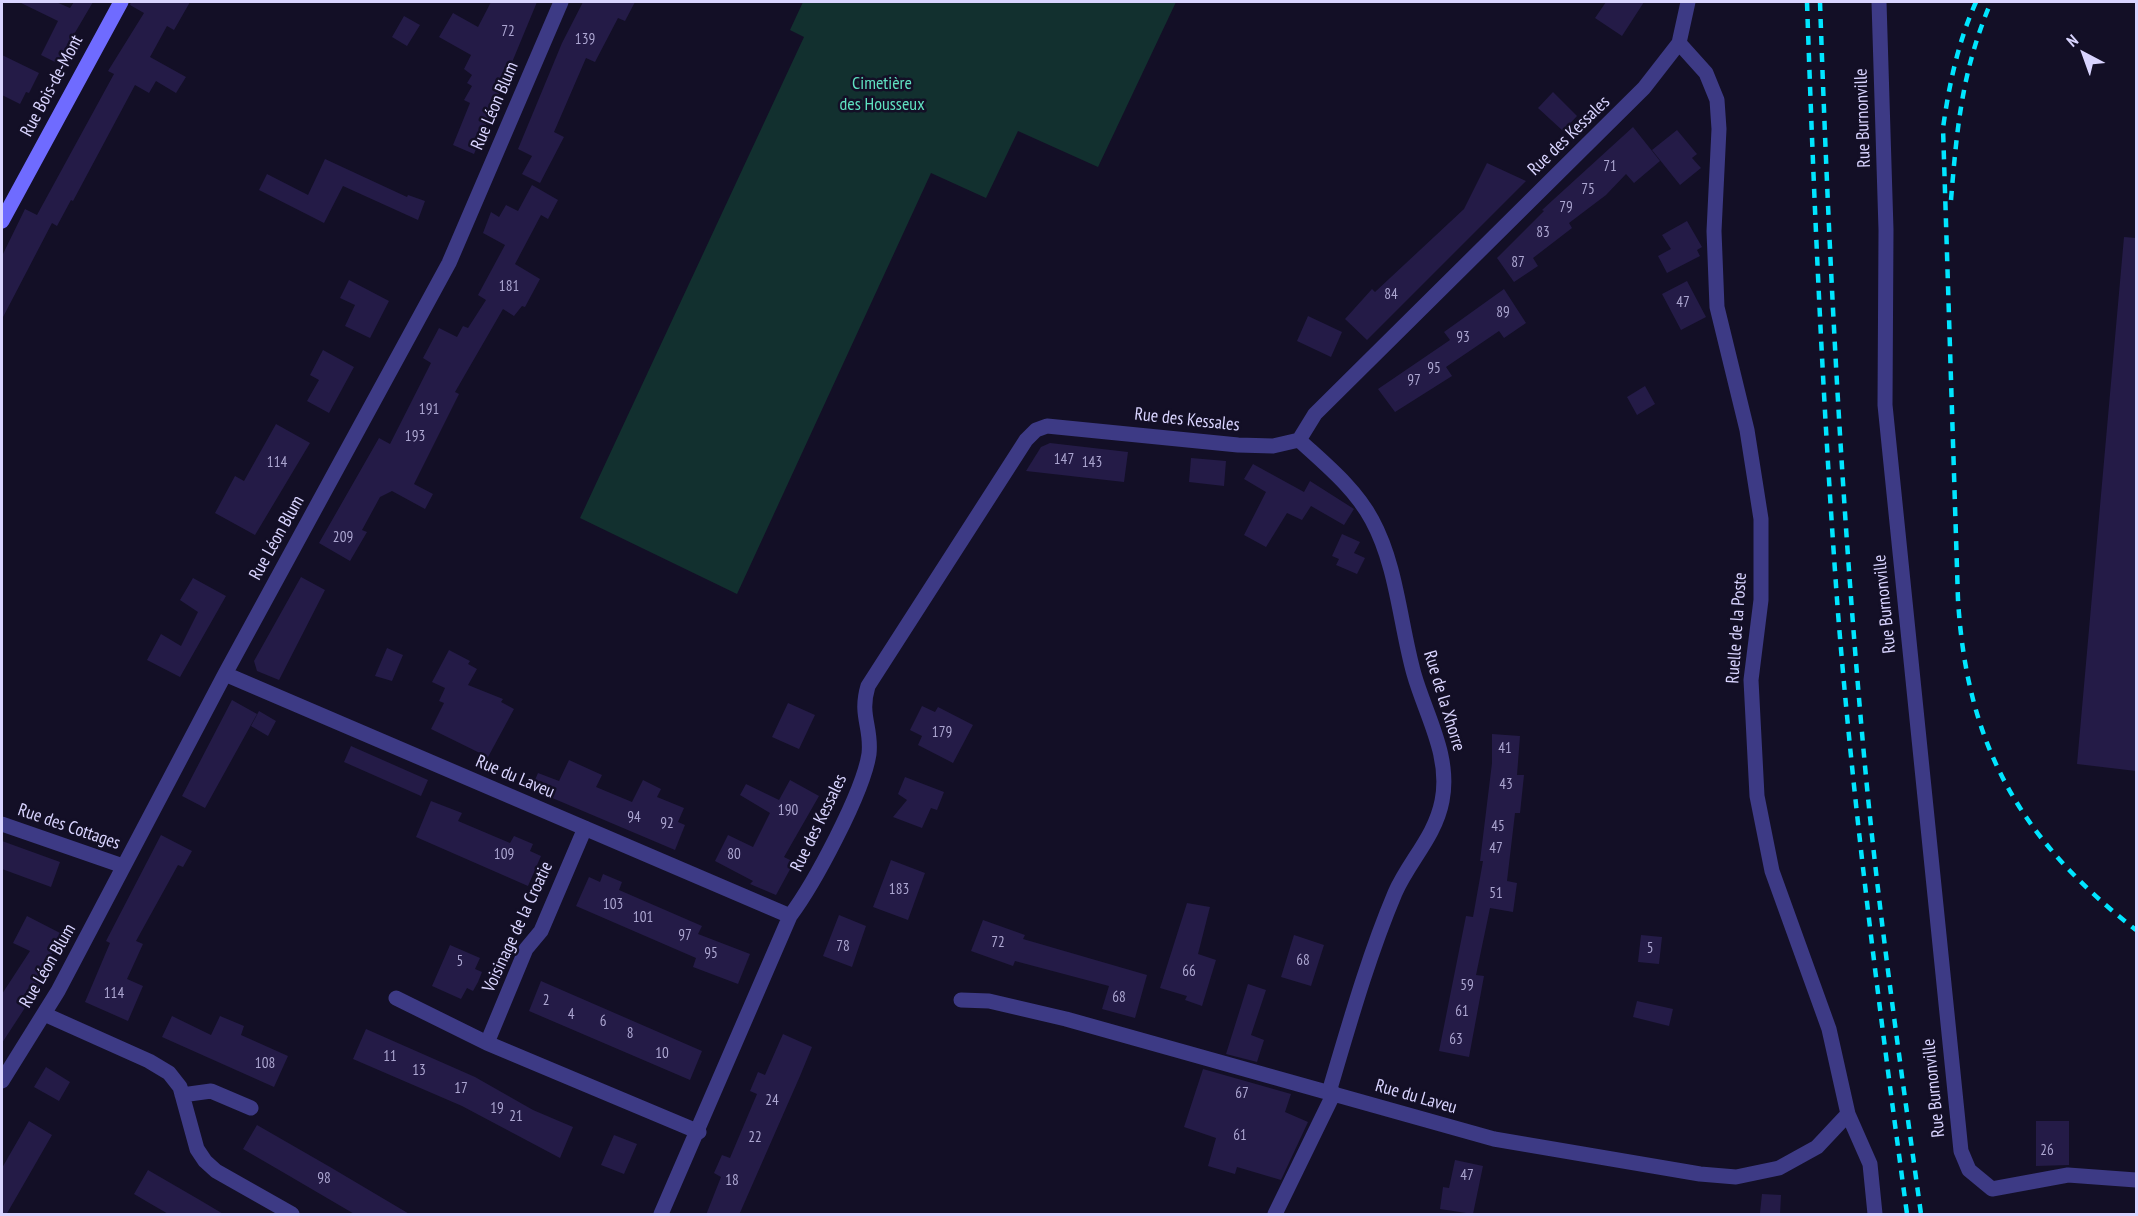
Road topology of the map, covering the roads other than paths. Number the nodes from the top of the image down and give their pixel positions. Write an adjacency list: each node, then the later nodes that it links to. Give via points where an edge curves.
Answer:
1 (121, 2): 6 (street, Rue Bois-de-Mont)
2 (561, 2): 8 (street, Rue Léon Blum, via 449,263)
3 (1688, 2): 5 (street, Rue des Kessales)
4 (1879, 2): 23 (street, Rue Burnonville, via 1886,230 1885,405 1960,1151 1969,1170 1992,1189 2068,1175)
5 (1679, 43): 7 (street, Rue des Kessales, via 1623,111 1315,414); 21 (street, Ruelle de la Poste, via 1702,67 1717,100 1717,307 1747,430 1761,519 1761,600 1751,680 1757,796 1772,871 1829,1029)
6 (2, 221)
7 (1299, 440): 12 (street, Rue des Kessales, via 1274,446 1248,446 1047,426 1036,430 992,491 868,686 863,712 870,745 860,786 804,897); 18 (street, Rue de la Xhorre, via 1358,498 1379,535 1414,675 1440,749 1444,782 1438,817 1423,850 1396,891 1357,1000)
8 (225, 674): 10 (street, Rue du Laveu); 11 (street, Rue Léon Blum)
9 (2, 824): 11 (street, Rue des Cottages)
10 (585, 828): 12 (street, Rue du Laveu); 16 (street, Voisinage de la Croatie, via 541,930 526,949)
11 (123, 866): 15 (street, Rue Léon Blum)
12 (790, 916): 22 (street)
13 (396, 998): 16 (street)
14 (961, 1000): 18 (street, Rue du Laveu, via 989,1001 1066,1019)
15 (44, 1014): 17 (street, Rue Léon Blum); 19 (street, via 149,1061 169,1073)
16 (487, 1043): 22 (street)
17 (2, 1081)
18 (1331, 1093): 21 (street, Rue du Laveu, via 1525,1146 1736,1178 1779,1168 1804,1157); 26 (street, Rue de la Xhorre)
19 (183, 1095): 20 (street, via 211,1091); 24 (street, via 195,1142 205,1161)
20 (251, 1108)
21 (1848, 1114): 27 (street, Ruelle de la Poste, via 1870,1164)
22 (699, 1132): 25 (street)
23 (2136, 1180)
24 (292, 1215)
25 (661, 1215)
26 (1275, 1215)
27 (1875, 1215)

